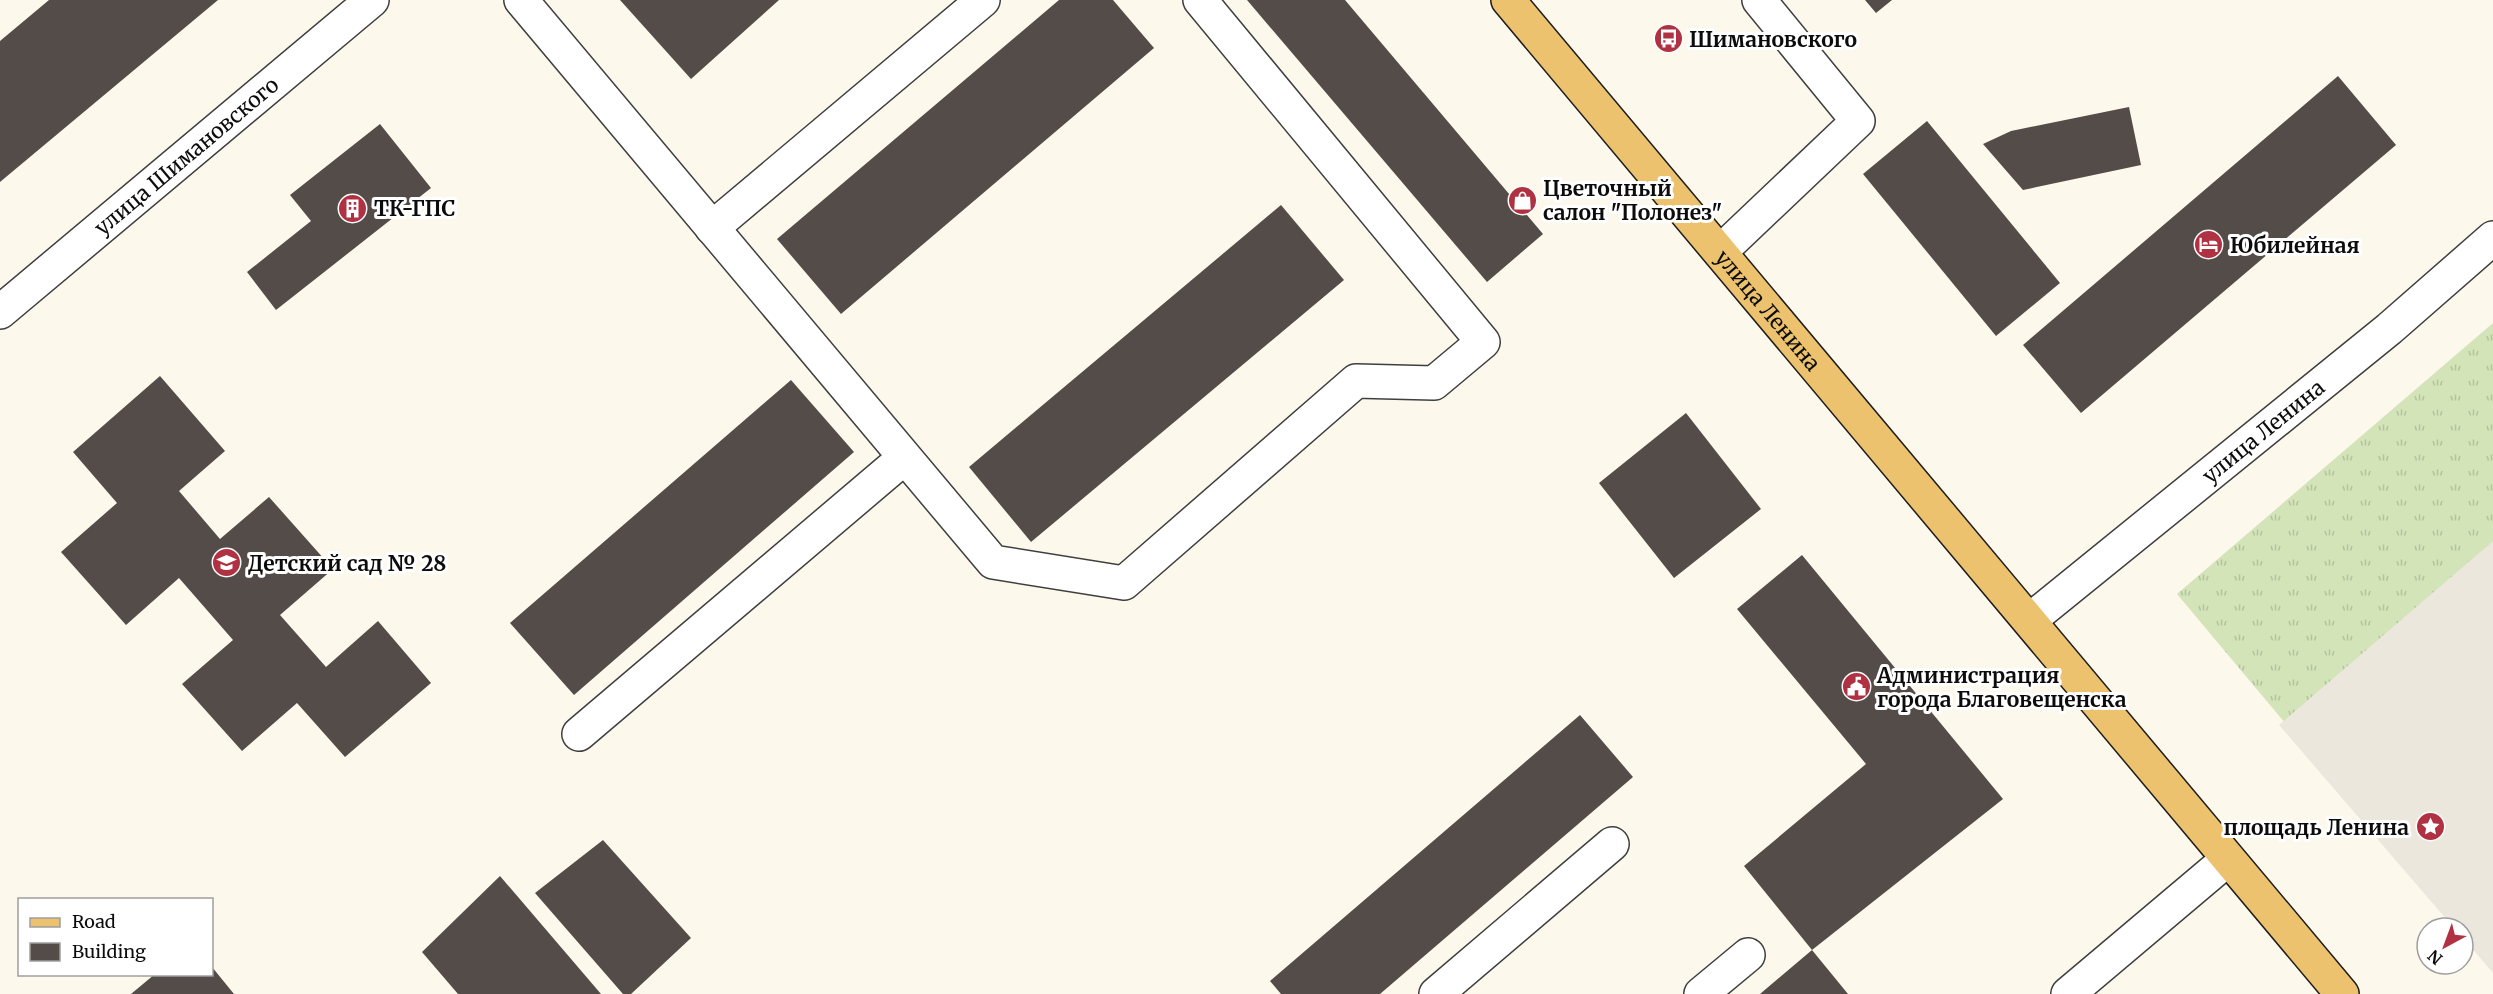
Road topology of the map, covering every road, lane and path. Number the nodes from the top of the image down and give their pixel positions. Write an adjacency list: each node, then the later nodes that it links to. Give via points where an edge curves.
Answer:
1 (372, 0): 10 (street, улица Шимановского)
2 (520, 0): 7 (street)
3 (983, 0): 7 (street)
4 (1200, 0): 11 (street, via 1483,342 1434,383 1356,381 1124,583 993,562)
5 (1508, 0): 9 (main road, улица Ленина)
6 (1759, 0): 9 (street, via 1858,121)
7 (712, 228): 11 (street)
8 (2493, 238): 12 (street, улица Ленина, via 2389,329)
9 (1720, 252): 12 (main road, улица Ленина)
10 (0, 312)
11 (904, 458): 13 (street)
12 (2030, 620): 15 (main road, улица Ленина)
13 (579, 734)
14 (1612, 844): 17 (street)
15 (2228, 859): 19 (street); 20 (main road, улица Ленина)
16 (1748, 955): 18 (street)
17 (1436, 994)
18 (1701, 994)
19 (2068, 994)
20 (2342, 994)

